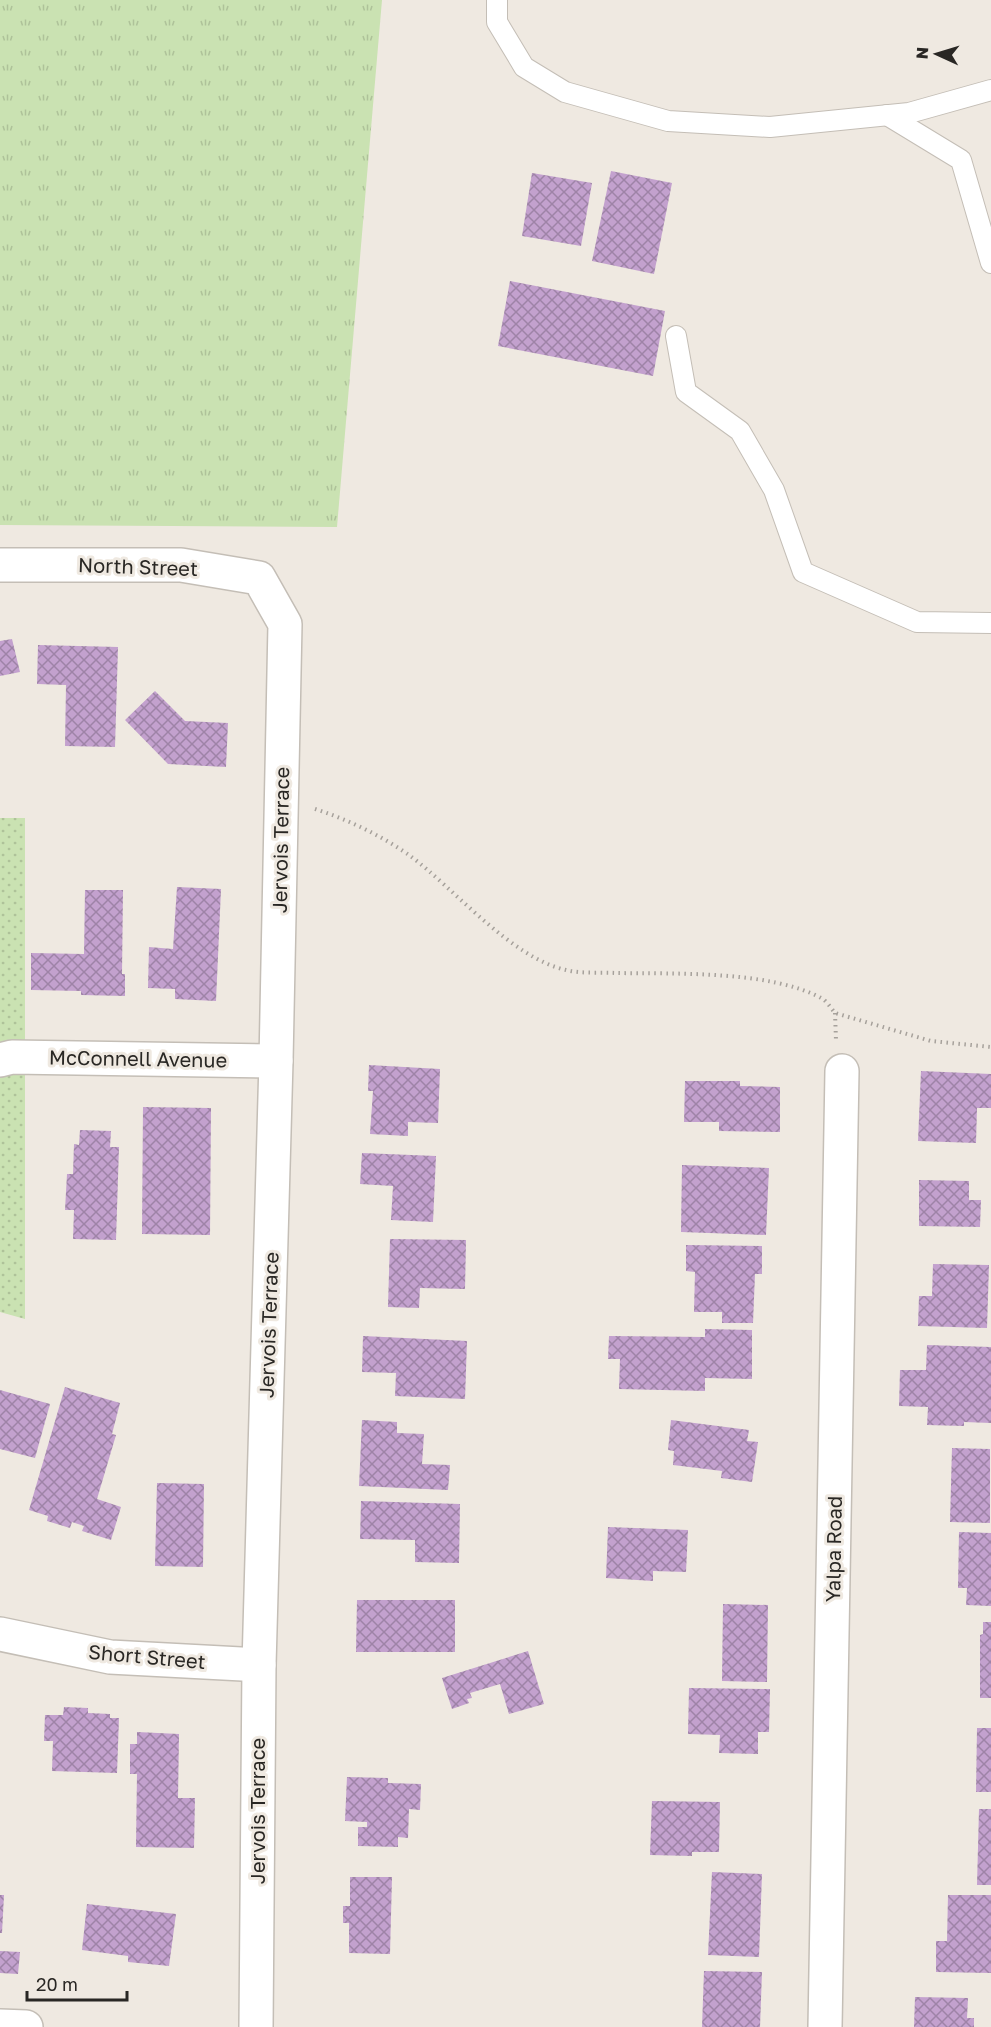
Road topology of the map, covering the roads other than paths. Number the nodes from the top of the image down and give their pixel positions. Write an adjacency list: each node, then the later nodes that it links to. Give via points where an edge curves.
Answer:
1 (497, 0): 3 (lane, via 497,22 524,67 565,92 668,121 770,127)
2 (991, 90): 3 (lane, via 909,113)
3 (887, 115): 4 (lane, via 961,160)
4 (991, 263)
5 (676, 336): 7 (lane, via 686,392 740,431 774,490 802,572 917,622)
6 (0, 565): 8 (street, North Street, via 181,565 259,578)
7 (991, 623)
8 (285, 624): 10 (street, Jervois Terrace)
9 (0, 1060): 10 (street, McConnell Avenue, via 12,1057)
10 (276, 1061): 13 (street, Jervois Terrace)
11 (842, 1071): 17 (street, Yalpa Road)
12 (0, 1634): 13 (street, Short Street, via 110,1657)
13 (259, 1665): 16 (street, Jervois Terrace)
14 (0, 2026): 15 (street)
15 (26, 2027)
16 (256, 2027)
17 (825, 2027)

